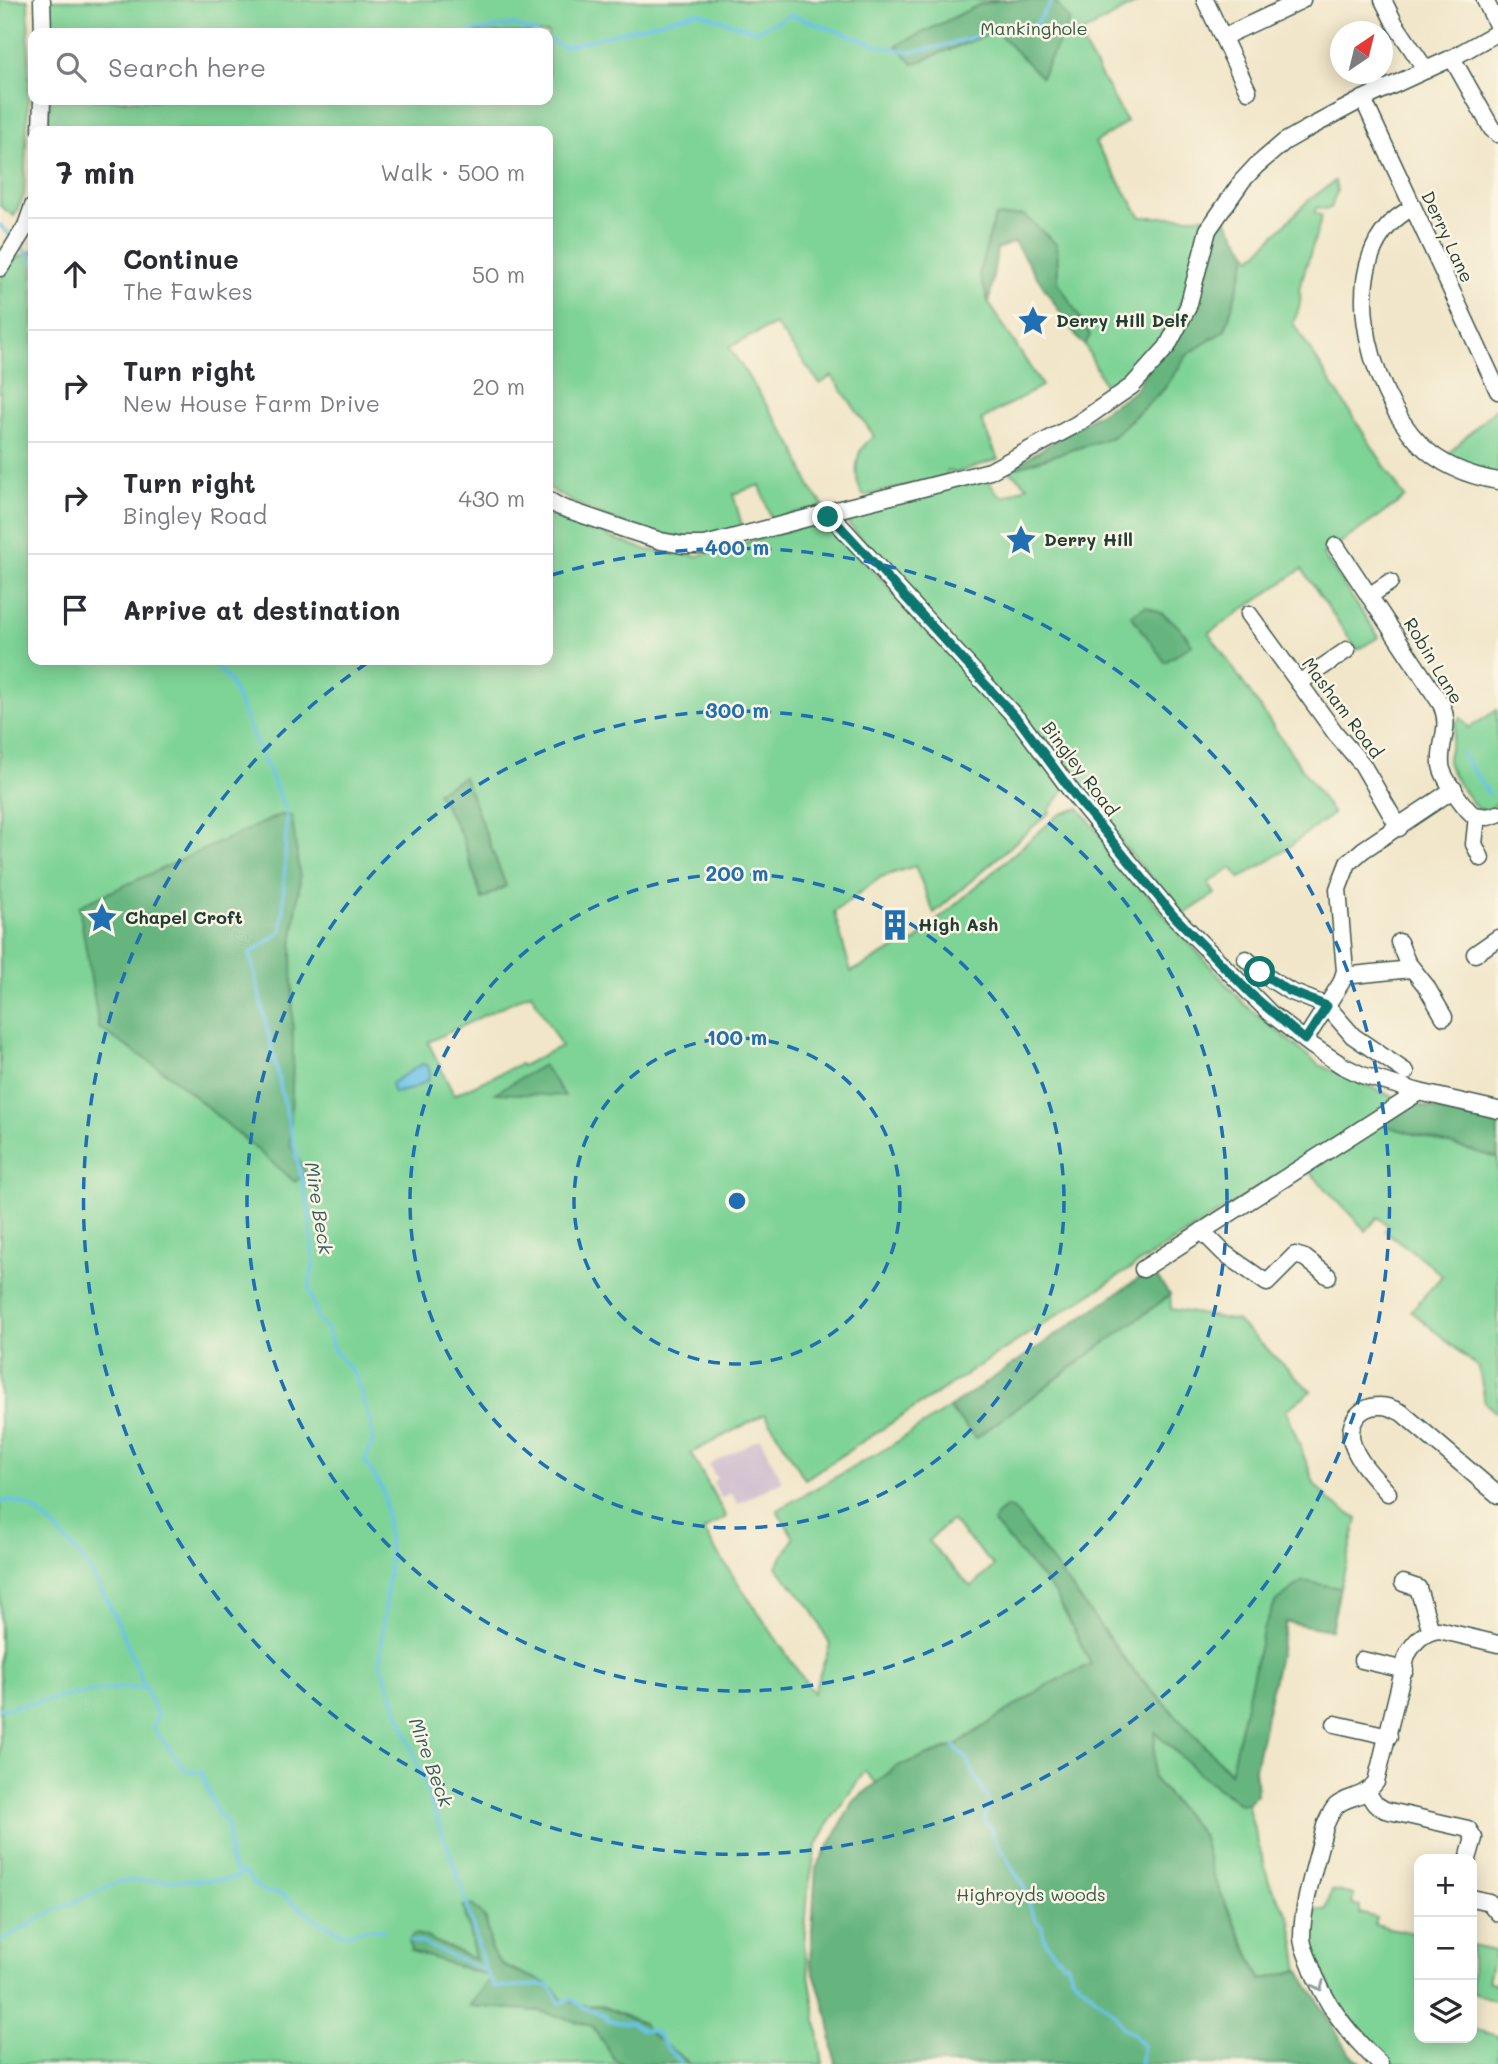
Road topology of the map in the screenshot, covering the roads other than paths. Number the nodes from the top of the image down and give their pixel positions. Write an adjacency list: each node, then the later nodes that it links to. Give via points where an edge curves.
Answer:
1 (41, 0): 6 (street)
2 (1205, 0): 8 (street)
3 (1301, 0): 8 (street)
4 (1383, 0): 10 (street)
5 (1485, 0): 7 (street)
6 (43, 28)
7 (1498, 29): 9 (street)
8 (1223, 37): 11 (street)
9 (1452, 58): 10 (street); 15 (street)
10 (1426, 70): 12 (street)
11 (1248, 91)
12 (1363, 99): 16 (street, Derry Lane); 22 (street, via 1284,142 1241,181 1208,230 1188,307 1173,337 1132,386 1076,424 990,471 832,512)
13 (42, 105): 14 (street)
14 (41, 126)
15 (1498, 134)
16 (1412, 208): 19 (street, Derry Lane); 20 (street, via 1398,215 1381,237 1367,273 1364,320 1376,364 1396,411 1422,446 1459,470)
17 (28, 228): 18 (street)
18 (0, 268)
19 (1498, 391)
20 (1498, 481)
21 (553, 503): 22 (street, via 683,545 705,545 819,515)
22 (828, 517): 42 (street, Bingley Road, via 1021,723 1174,916 1251,994)
23 (1336, 546): 25 (street, Robin Lane)
24 (1390, 582): 25 (street)
25 (1369, 596): 29 (street, Robin Lane, via 1445,713 1441,768)
26 (1249, 614): 28 (street, Masham Road)
27 (1346, 650): 28 (street)
28 (1299, 683): 32 (street, Masham Road, via 1362,764)
29 (1454, 789): 31 (street, Robin Lane); 32 (street)
30 (1498, 814): 31 (street)
31 (1477, 816): 33 (street, via 1474,844)
32 (1399, 828): 39 (street, via 1353,858 1340,880)
33 (1481, 858)
34 (1498, 938): 36 (street)
35 (1399, 942): 38 (street)
36 (1475, 954)
37 (1246, 959): 40 (street, via 1289,991)
38 (1411, 969): 39 (street); 41 (street)
39 (1344, 976): 40 (street)
40 (1327, 1006): 42 (street); 43 (street, via 1353,1036)
41 (1444, 1017)
42 (1305, 1040): 44 (street, Bingley Road, via 1362,1075)
43 (1406, 1072)
44 (1419, 1091): 45 (street, Bingley Road); 46 (street)
45 (1498, 1110)
46 (1202, 1231): 47 (street); 48 (street, via 1224,1253 1268,1283 1295,1255)
47 (1143, 1269)
48 (1328, 1276)
49 (1388, 1493): 50 (street, via 1350,1438 1356,1416 1367,1408 1390,1407 1402,1413)
50 (1498, 1495)
51 (1403, 1583): 52 (street, via 1418,1588)
52 (1431, 1631): 53 (street); 55 (street, via 1413,1644)
53 (1498, 1644)
54 (1362, 1660): 55 (street)
55 (1405, 1670): 57 (street)
56 (1335, 1724): 57 (street)
57 (1388, 1736): 58 (street, via 1376,1782)
58 (1367, 1792): 59 (street, via 1385,1810 1468,1829 1474,1838); 62 (street, one-way to 62, via 1337,1804 1330,1814 1303,1920 1302,1941 1328,2004)
59 (1469, 1854)
60 (1477, 1899): 61 (street, via 1489,1902)
61 (1498, 1913)
62 (1380, 2064)

